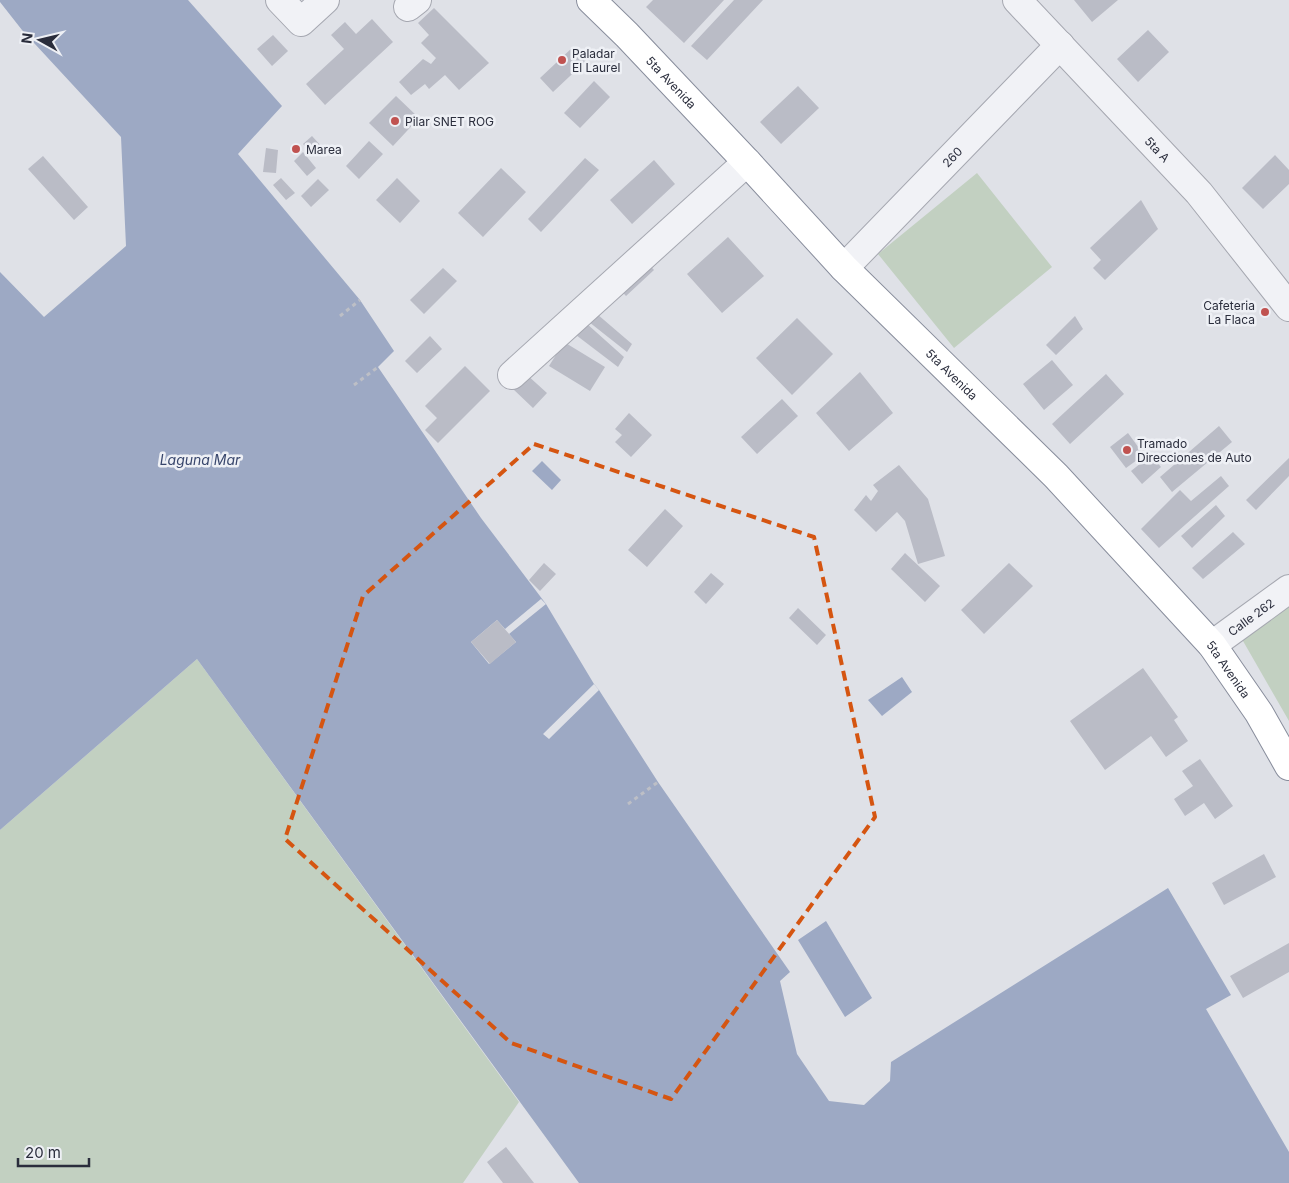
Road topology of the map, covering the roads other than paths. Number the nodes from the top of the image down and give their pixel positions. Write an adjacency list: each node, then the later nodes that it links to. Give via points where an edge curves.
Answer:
1 (280, 0): 2 (street, via 301,22)
2 (325, 0)
3 (591, 0): 6 (highway, 5ta Avenida)
4 (1017, 0): 5 (street, 5ta A)
5 (1060, 45): 7 (street, 260); 8 (street, 5ta A, via 1199,193)
6 (747, 162): 7 (highway, 5ta Avenida); 9 (street)
7 (844, 268): 11 (highway, 5ta Avenida, via 1056,476)
8 (1289, 307)
9 (512, 375)
10 (1289, 589): 11 (street, Calle 262)
11 (1212, 645): 12 (highway, 5ta Avenida, via 1259,713)
12 (1289, 766)

